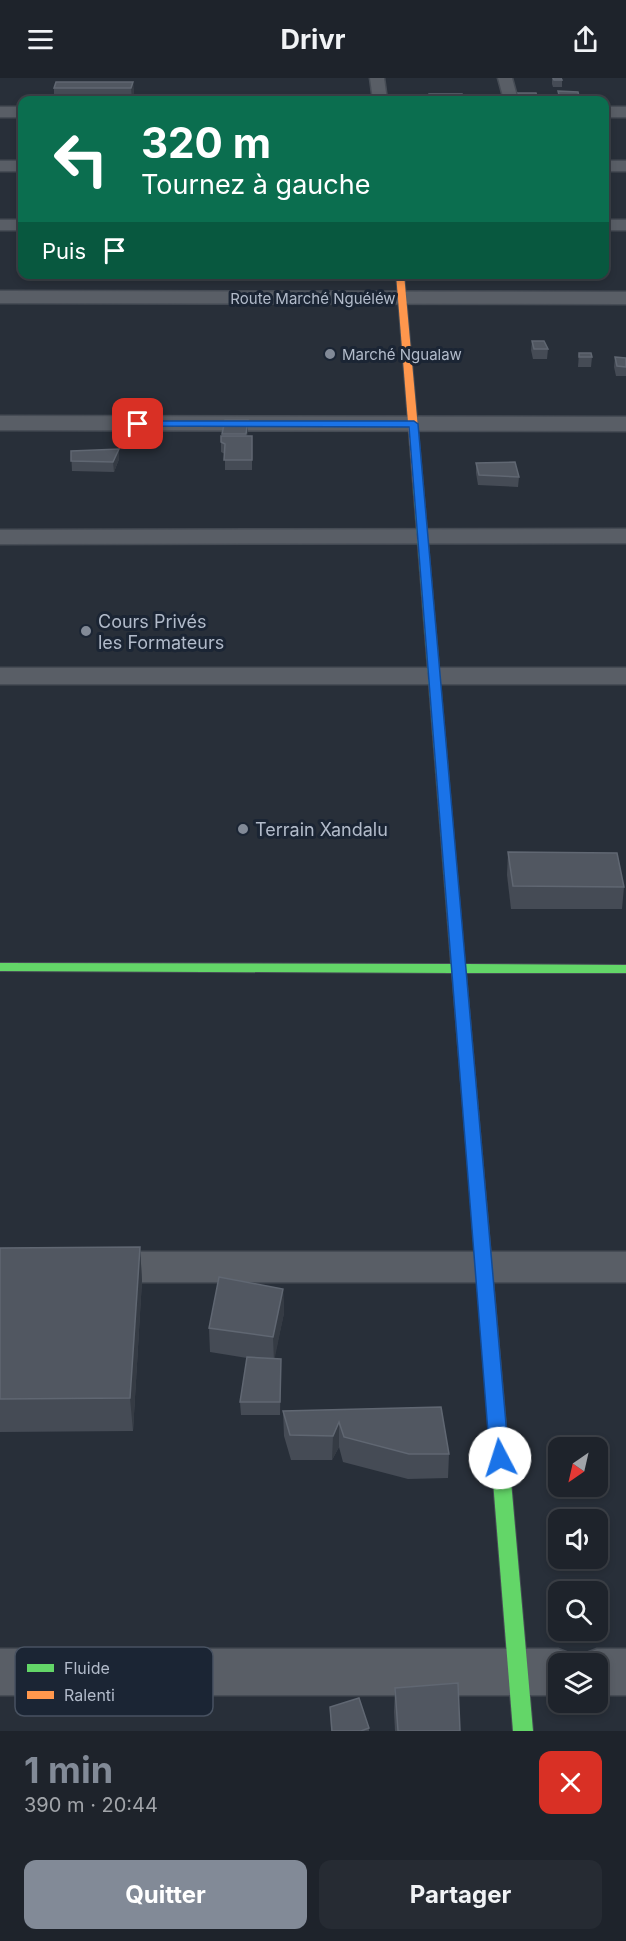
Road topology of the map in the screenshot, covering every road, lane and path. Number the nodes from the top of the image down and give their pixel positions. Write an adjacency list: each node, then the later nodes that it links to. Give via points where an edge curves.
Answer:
1 (377, 78): 3 (street)
2 (505, 78): 4 (street)
3 (379, 96)
4 (509, 96)
5 (0, 112): 6 (street)
6 (18, 112)
7 (609, 112): 8 (street)
8 (626, 112)
9 (0, 166): 10 (street)
10 (18, 166)
11 (609, 166): 12 (street)
12 (626, 166)
13 (0, 225): 14 (street)
14 (18, 225)
15 (609, 225): 16 (street)
16 (626, 225)
17 (401, 279): 19 (street)
18 (0, 297): 19 (street, Route Marché Nguéléw)
19 (403, 298): 20 (street, Route Marché Nguéléw); 22 (street)
20 (626, 298)
21 (0, 423): 22 (street)
22 (414, 424): 23 (street); 24 (street)
23 (626, 424)
24 (423, 536): 25 (street); 26 (street); 28 (street)
25 (626, 536)
26 (0, 537)
27 (0, 676): 28 (street)
28 (435, 676): 29 (street); 31 (street)
29 (626, 676)
30 (0, 967): 31 (street)
31 (459, 969): 32 (street); 34 (street)
32 (626, 969)
33 (59, 1267): 34 (street)
34 (484, 1267): 35 (street); 37 (street)
35 (626, 1267)
36 (213, 1672): 37 (street)
37 (538, 1672): 40 (street)
38 (608, 1672): 39 (street)
39 (626, 1672)
40 (523, 1731)

